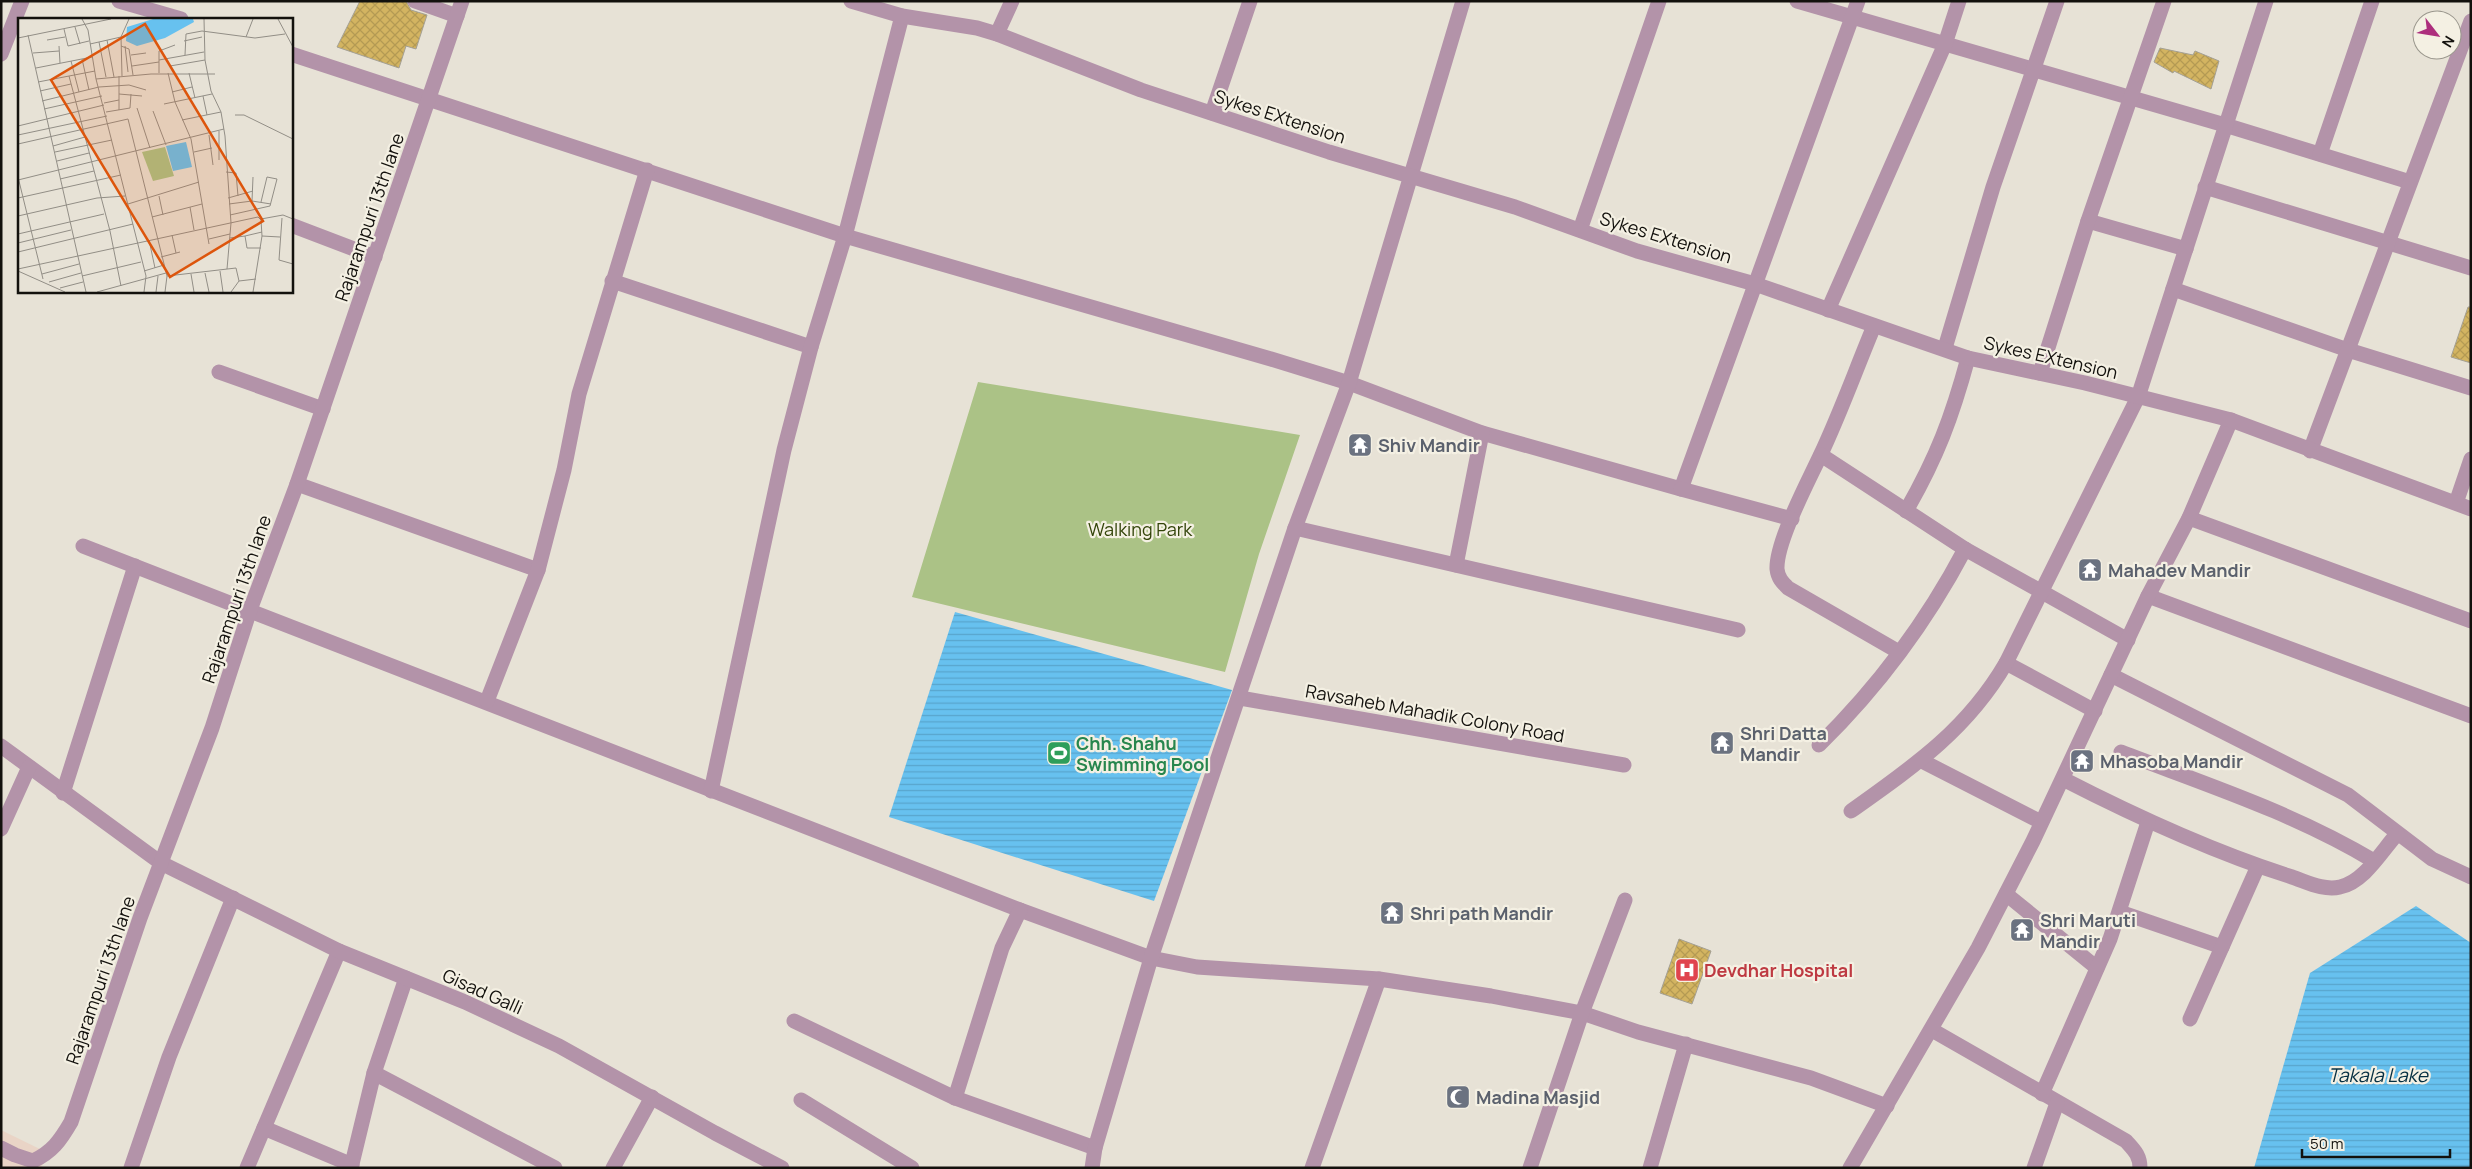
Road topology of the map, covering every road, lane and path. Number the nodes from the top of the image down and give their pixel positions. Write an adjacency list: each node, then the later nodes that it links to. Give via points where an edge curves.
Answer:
1 (22, 1): 25 (street)
2 (119, 1): 17 (street)
3 (414, 1): 18 (street)
4 (462, 1): 18 (street, Rajarampuri 13th lane)
5 (851, 1): 19 (street, Sykes EXtension)
6 (1012, 1): 23 (street)
7 (1250, 1): 30 (street)
8 (1464, 1): 34 (street)
9 (1659, 1): 39 (street)
10 (1797, 1): 20 (street)
11 (1858, 1): 20 (street)
12 (1959, 1): 24 (street)
13 (2057, 1): 27 (street)
14 (2164, 1): 28 (street)
15 (2266, 1): 31 (street)
16 (2372, 1): 32 (street)
17 (143, 4): 21 (street)
18 (457, 16): 29 (street, Rajarampuri 13th lane)
19 (902, 16): 23 (street, Sykes EXtension); 40 (street)
20 (1853, 17): 24 (street); 46 (street)
21 (178, 18)
22 (2471, 21): 35 (street)
23 (997, 34): 30 (street, Sykes EXtension, via 1141,90)
24 (1945, 44): 27 (street); 48 (street)
25 (1, 54)
26 (292, 54): 29 (street)
27 (2033, 69): 28 (street); 51 (street, via 1993,187)
28 (2131, 97): 31 (street); 37 (street)
29 (429, 99): 33 (street); 43 (street, Rajarampuri 13th lane)
30 (1212, 113): 34 (street, Sykes EXtension)
31 (2225, 125): 32 (street); 36 (street)
32 (2320, 154): 35 (street)
33 (647, 170): 40 (street); 45 (street)
34 (1411, 176): 39 (street, Sykes EXtension); 56 (street)
35 (2410, 182): 41 (street)
36 (2205, 187): 41 (street); 42 (street)
37 (2088, 221): 42 (street); 55 (street)
38 (292, 225): 43 (street)
39 (1580, 230): 46 (street, Sykes EXtension)
40 (845, 236): 50 (street); 56 (street)
41 (2387, 243): 44 (street); 52 (street)
42 (2186, 249): 47 (street)
43 (375, 257): 59 (street, Rajarampuri 13th lane)
44 (2471, 268)
45 (612, 281): 50 (street); 77 (street, via 579,394 564,470)
46 (1755, 284): 48 (street, Sykes EXtension); 66 (street)
47 (2173, 289): 52 (street); 58 (street)
48 (1828, 310): 49 (street, Sykes EXtension)
49 (1874, 326): 51 (street, Sykes EXtension); 63 (street)
50 (811, 347): 98 (street, via 784,450)
51 (1945, 348): 53 (street, Sykes EXtension)
52 (2348, 350): 57 (street); 62 (street)
53 (1968, 358): 55 (street, Sykes EXtension); 69 (street, via 1940,447)
54 (219, 372): 59 (street)
55 (2040, 373): 58 (street, Sykes EXtension)
56 (1349, 383): 61 (street); 72 (street)
57 (2471, 388)
58 (2138, 397): 60 (street, Sykes EXtension); 78 (street)
59 (323, 409): 65 (street, Rajarampuri 13th lane)
60 (2231, 420): 62 (street, Sykes EXtension); 70 (street)
61 (1482, 434): 66 (street); 75 (street)
62 (2310, 451): 67 (street, Sykes EXtension)
63 (1821, 455): 69 (street); 71 (street)
64 (2471, 458): 67 (street)
65 (297, 484): 77 (street); 80 (street, Rajarampuri 13th lane)
66 (1681, 489): 71 (street)
67 (2456, 503): 68 (street, Sykes EXtension)
68 (2471, 509)
69 (1906, 510): 74 (street)
70 (2189, 518): 79 (street); 81 (street)
71 (1792, 519): 84 (street, via 1778,557 1779,579 1788,588)
72 (1295, 528): 75 (street); 87 (street)
73 (82, 546): 76 (street)
74 (1965, 549): 78 (street); 84 (street, via 1949,580)
75 (1456, 565): 82 (street)
76 (136, 566): 80 (street); 99 (street)
77 (538, 570): 88 (street)
78 (2040, 591): 83 (street); 85 (street)
79 (2148, 596): 83 (street); 90 (street)
80 (250, 610): 88 (street); 106 (street, Rajarampuri 13th lane, via 212,728)
81 (2471, 621)
82 (1738, 630)
83 (2128, 640): 86 (street)
84 (1899, 652): 91 (street, via 1855,709)
85 (2006, 663): 89 (street); 94 (street, via 1994,684 1961,724)
86 (2111, 675): 89 (street); 104 (street, via 2348,794)
87 (1240, 698): 95 (street, Ravsaheb Mahadik Colony Road); 116 (street)
88 (487, 702): 98 (street)
89 (2095, 711): 97 (street)
90 (2471, 716)
91 (1818, 745)
92 (1, 746): 96 (street, Gisad Galli)
93 (2121, 752): 105 (street, via 2286,815 2333,836)
94 (1922, 761): 100 (street); 101 (street)
95 (1624, 765)
96 (29, 767): 99 (street, Gisad Galli); 103 (street)
97 (2063, 779): 101 (street); 102 (street)
98 (711, 791): 112 (street)
99 (63, 794): 106 (street, Gisad Galli, via 106,821)
100 (1851, 811)
101 (2041, 822): 109 (street)
102 (2148, 822): 107 (street); 113 (street)
103 (1, 829)
104 (2397, 834): 105 (street); 108 (street, via 2432,859)
105 (2374, 861): 107 (street, via 2359,878 2338,888 2327,888)
106 (161, 863): 110 (street, Gisad Galli); 135 (street, Rajarampuri 13th lane, via 71,1122 60,1141)
107 (2258, 866): 114 (street)
108 (2471, 877)
109 (2006, 894): 117 (street); 123 (street)
110 (233, 898): 115 (street, Gisad Galli); 137 (street, via 169,1056)
111 (1625, 900): 120 (street)
112 (1020, 910): 116 (street); 128 (street, via 1002,948)
113 (2120, 912): 114 (street); 117 (street)
114 (2222, 947): 121 (street)
115 (339, 950): 118 (street, Gisad Galli); 132 (street)
116 (1151, 958): 119 (street, via 1197,967); 134 (street)
117 (2097, 968): 126 (street)
118 (406, 978): 125 (street); 127 (street, Gisad Galli, via 559,1046)
119 (1379, 979): 120 (street); 144 (street)
120 (1582, 1013): 124 (street); 145 (street)
121 (2190, 1019)
122 (794, 1021): 128 (street)
123 (1932, 1030): 126 (street); 131 (street)
124 (1686, 1044): 131 (street, via 1811,1078); 146 (street)
125 (374, 1073): 136 (street); 139 (street)
126 (2042, 1094): 130 (street)
127 (652, 1097): 140 (street); 141 (street, Gisad Galli)
128 (955, 1098): 134 (street)
129 (801, 1100): 142 (street)
130 (2057, 1103): 148 (street); 149 (street, via 2126,1142 2136,1151)
131 (1887, 1106): 147 (street)
132 (264, 1128): 136 (street); 138 (street)
133 (1, 1148): 135 (street, Rajarampuri 13th lane)
134 (1095, 1148): 143 (street)
135 (31, 1164)
136 (351, 1167)
137 (131, 1168)
138 (247, 1168)
139 (555, 1168)
140 (613, 1168)
141 (782, 1168)
142 (912, 1168)
143 (1092, 1168)
144 (1312, 1168)
145 (1530, 1168)
146 (1650, 1168)
147 (1850, 1168)
148 (2034, 1168)
149 (2140, 1168)

